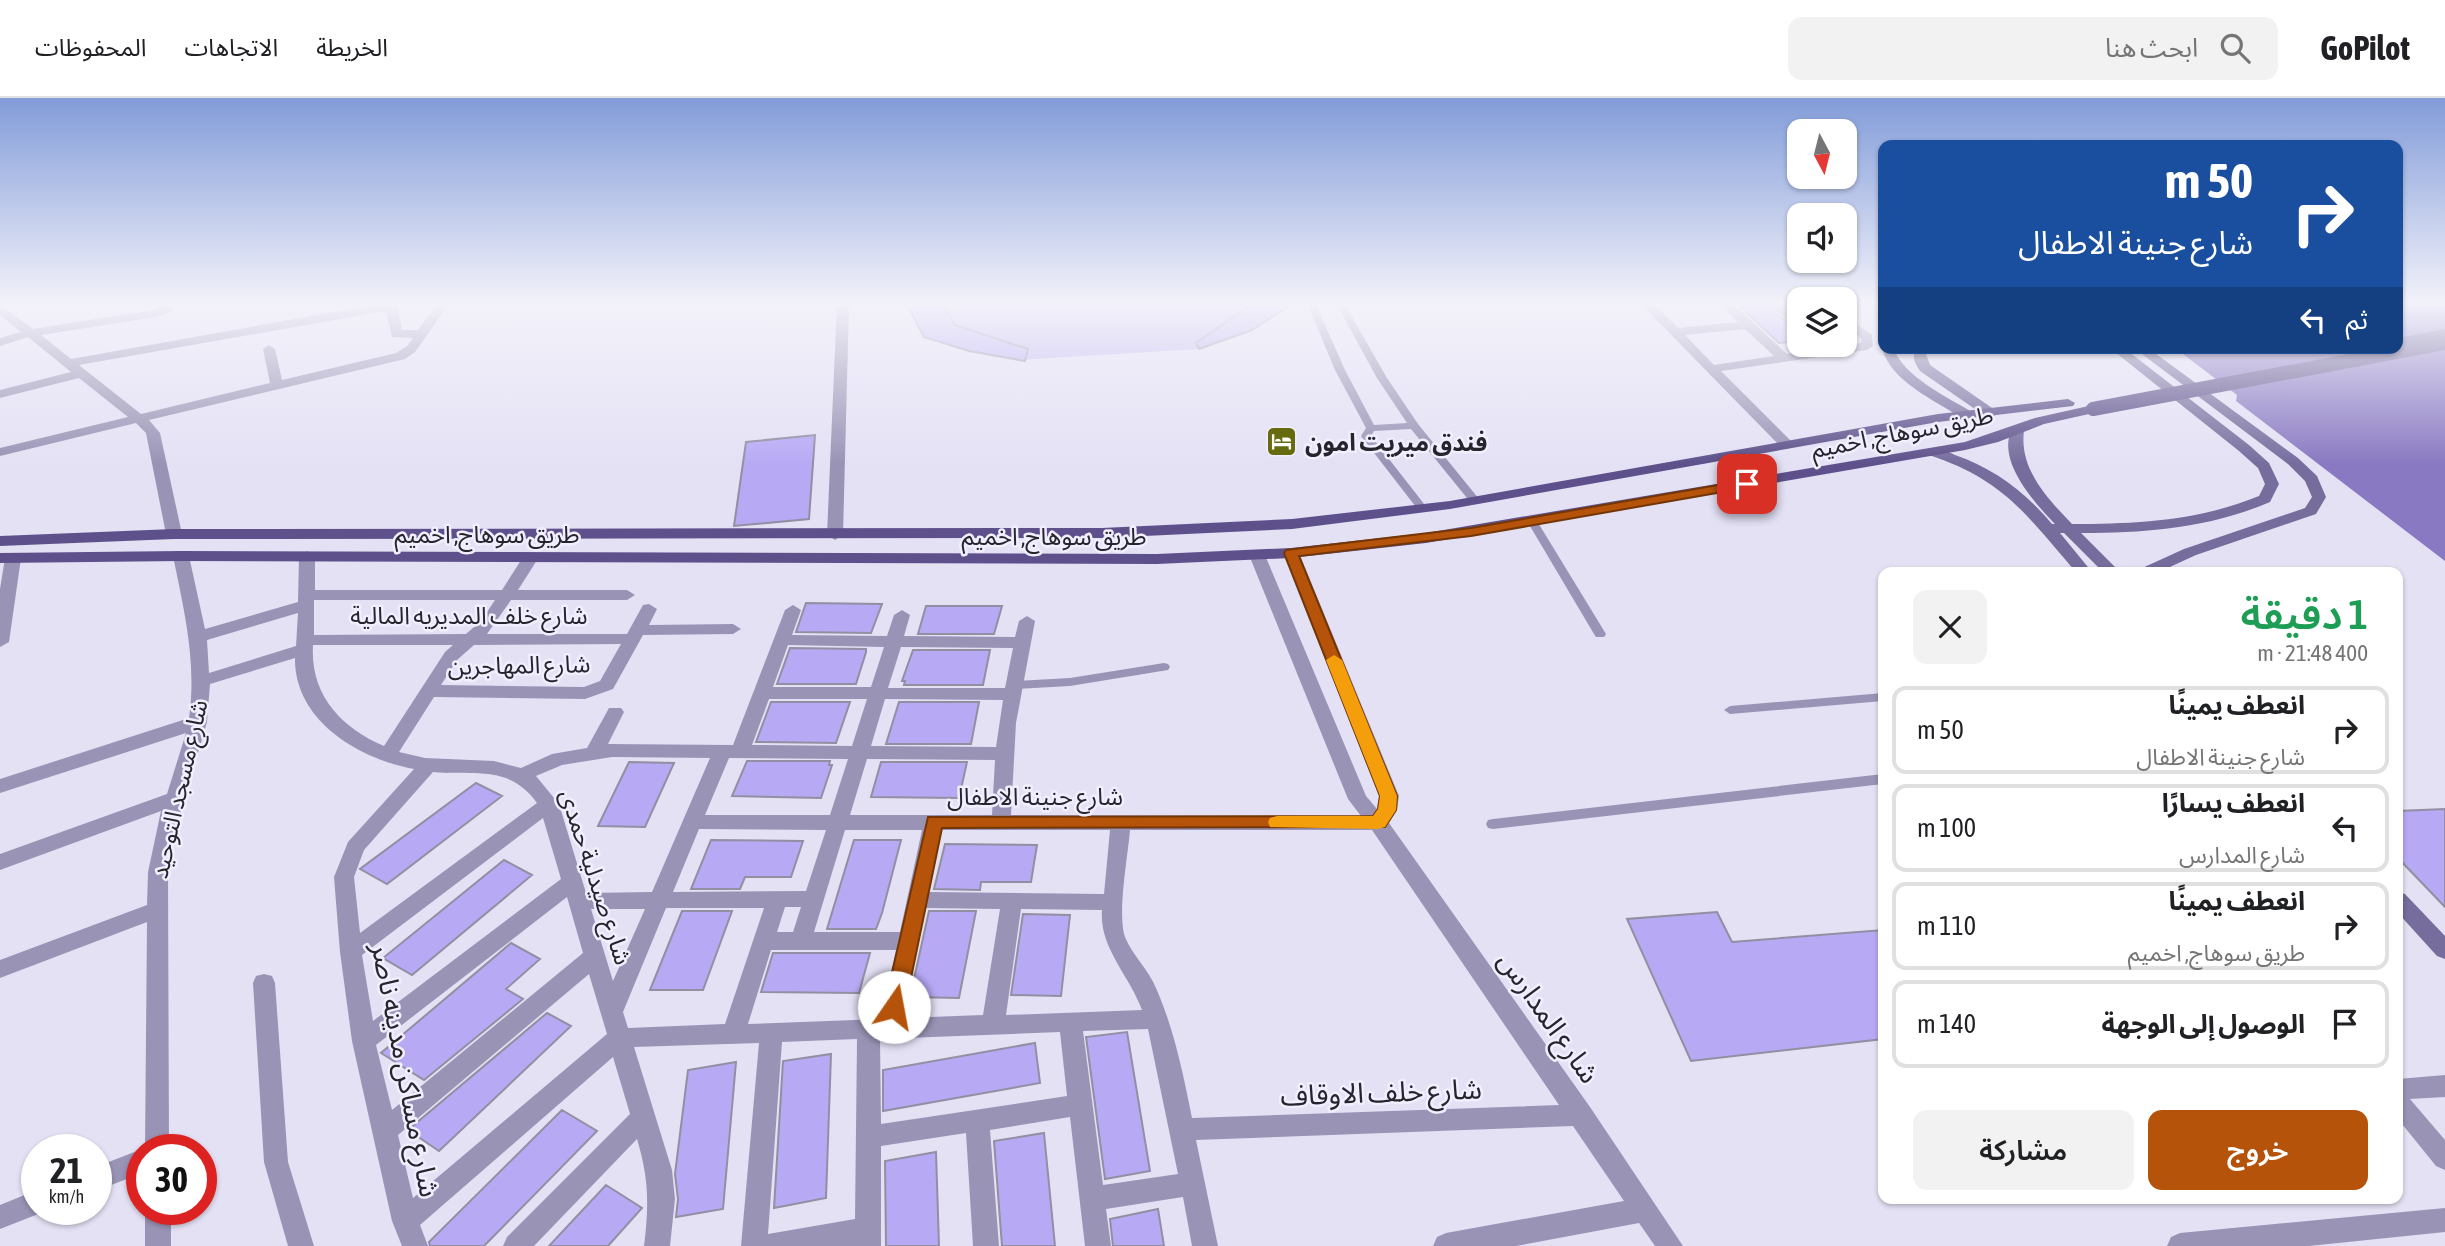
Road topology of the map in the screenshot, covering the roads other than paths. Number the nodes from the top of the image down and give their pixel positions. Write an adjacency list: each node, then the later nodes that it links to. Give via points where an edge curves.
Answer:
1 (61, 357): 18 (street)
2 (105, 357): 18 (street)
3 (270, 357): 21 (street)
4 (398, 357): 21 (street)
5 (841, 357): 41 (street)
6 (1334, 357): 28 (lane)
7 (1370, 357): 27 (lane)
8 (1699, 357): 19 (street)
9 (1782, 357): 17 (street)
10 (1793, 357): 17 (street)
11 (1890, 357): 25 (main road, via 1902,371)
12 (1920, 357): 24 (main road, via 1925,368)
13 (2127, 357): 37 (main road, via 2244,448 2264,466 2272,484 2266,499 2208,518 2166,525)
14 (2152, 357): 51 (main road, via 2293,461 2312,479 2319,497 2311,511)
15 (2322, 357): 23 (main road)
16 (2367, 357): 23 (main road, bridge)
17 (1785, 359): 19 (street)
18 (69, 363): 20 (street)
19 (1711, 369): 30 (street)
20 (80, 373): 22 (street); 26 (street)
21 (276, 386): 26 (street)
22 (0, 394)
23 (2087, 405): 24 (main road, طريق سوهاج, اخميم); 29 (main road, طريق سوهاج, اخميم)
24 (1990, 413): 25 (main road, طريق سوهاج, اخميم)
25 (1967, 415): 30 (main road, طريق سوهاج, اخميم)
26 (142, 419): 31 (street); 40 (street, via 153,433)
27 (1414, 426): 28 (lane); 33 (lane)
28 (1371, 428): 35 (lane, via 1366,436)
29 (2017, 430): 32 (main road, طريق سوهاج, اخميم); 37 (main road, via 2015,450 2023,472)
30 (1787, 445): 33 (main road, طريق سوهاج, اخميم)
31 (0, 452)
32 (1934, 452): 36 (main road, طريق سوهاج, اخميم); 38 (main road, via 1996,478)
33 (1475, 501): 34 (main road, طريق سوهاج, اخميم)
34 (1450, 505): 35 (main road, طريق سوهاج, اخميم); 39 (main road)
35 (1423, 509): 41 (main road, طريق سوهاج, اخميم, via 1197,530)
36 (1532, 521): 39 (main road, طريق سوهاج, اخميم); 61 (lane)
37 (2069, 528): 38 (main road); 50 (main road)
38 (2045, 529): 49 (main road)
39 (1471, 532): 43 (main road, طريق سوهاج, اخميم)
40 (174, 534): 41 (main road, طريق سوهاج, اخميم); 42 (main road, طريق سوهاج, اخميم)
41 (835, 535)
42 (0, 541)
43 (1291, 553): 44 (main road, طريق سوهاج, اخميم); 95 (street, via 1389,796 1387,810)
44 (1257, 555): 47 (main road, طريق سوهاج, اخميم, via 1157,559); 95 (street, شارع المدارس, via 1358,799)
45 (181, 556): 46 (main road, طريق سوهاج, اخميم); 48 (main road, طريق سوهاج, اخميم); 62 (street, شارع مسجد التوحيد)
46 (307, 556): 47 (main road, طريق سوهاج, اخميم); 54 (street, شارع صيدلية حمدى)
47 (531, 557): 52 (street)
48 (6, 558): 66 (street)
49 (2079, 567)
50 (2107, 567)
51 (2157, 567)
52 (507, 595): 53 (street); 54 (street); 63 (street)
53 (627, 595)
54 (306, 600): 62 (street); 68 (street, شارع صيدلية حمدى)
55 (649, 609): 60 (street, شارع المهاجرين)
56 (793, 610): 64 (street)
57 (902, 615): 65 (street)
58 (1027, 621): 67 (street)
59 (733, 629): 60 (street, شارع خلف المديريه المالية)
60 (635, 634): 63 (street, شارع خلف المديريه المالية); 72 (street, شارع المهاجرين, via 607,685 593,692)
61 (1600, 634)
62 (198, 637): 70 (street, شارع مسجد التوحيد)
63 (471, 640): 68 (street, شارع خلف المديريه المالية); 72 (street, via 451,656)
64 (783, 640): 65 (street); 73 (street)
65 (894, 641): 67 (street); 74 (street)
66 (0, 642)
67 (1024, 643): 71 (street)
68 (305, 644): 70 (street, شارع خلف المديريه المالية); 83 (street, شارع صيدلية حمدى, via 304,668 312,695 328,719 353,739)
69 (1164, 667): 71 (lane)
70 (202, 681): 78 (street, شارع مسجد التوحيد)
71 (1013, 690): 74 (street); 82 (street)
72 (428, 691): 83 (street)
73 (762, 693): 74 (street); 80 (street)
74 (878, 693): 81 (street)
75 (1878, 697): 76 (lane)
76 (1731, 710)
77 (615, 712): 79 (street)
78 (198, 722): 87 (street); 88 (street, شارع مسجد التوحيد)
79 (595, 751): 80 (street); 85 (street)
80 (731, 751): 81 (street); 91 (street)
81 (860, 752): 82 (street); 92 (street)
82 (1004, 754): 93 (street)
83 (387, 756): 84 (street, شارع صيدلية حمدى)
84 (428, 766): 85 (street, شارع صيدلية حمدى, via 485,765); 111 (street, شارع مساكن مدينه ناصر, via 366,832 347,862 344,877)
85 (521, 775): 89 (street, شارع صيدلية حمدى, via 539,787)
86 (1878, 780): 96 (lane)
87 (0, 786)
88 (174, 799): 97 (street); 106 (street, شارع مسجد التوحيد, via 164,835)
89 (549, 804): 98 (street, شارع صيدلية حمدى); 111 (street)
90 (934, 821): 92 (street, شارع جنينة الاطفال); 93 (street, شارع جنينة الاطفال); 102 (street)
91 (692, 822): 92 (street, شارع جنينة الاطفال); 101 (street)
92 (838, 822): 100 (street)
93 (1002, 822): 94 (street, شارع جنينة الاطفال)
94 (1121, 822): 95 (street, شارع جنينة الاطفال); 104 (street)
95 (1378, 822): 128 (street, شارع المدارس)
96 (1493, 824)
97 (0, 862)
98 (576, 891): 101 (street); 112 (street, شارع صيدلية حمدى); 123 (street)
99 (777, 899): 100 (street); 101 (street); 107 (street)
100 (815, 899): 108 (street)
101 (661, 900): 115 (street)
102 (917, 900): 103 (street); 109 (street)
103 (1012, 901): 104 (street); 118 (street)
104 (1113, 902): 116 (street, via 1115,940 1145,987)
105 (2403, 905): 110 (main road)
106 (156, 910): 113 (street); 133 (street, شارع مسجد التوحيد)
107 (762, 941): 108 (street); 121 (street)
108 (802, 941): 109 (street)
109 (909, 941): 119 (street)
110 (2445, 950)
111 (351, 952): 123 (street, شارع مساكن مدينه ناصر)
112 (595, 956): 115 (street, شارع صيدلية حمدى); 132 (street)
113 (0, 969)
114 (264, 983): 147 (street, via 276,1162)
115 (611, 1013): 122 (street, شارع صيدلية حمدى)
116 (1157, 1019): 117 (street); 131 (street)
117 (1070, 1022): 118 (street); 126 (street)
118 (993, 1025): 119 (street)
119 (879, 1029): 120 (street); 134 (street)
120 (771, 1032): 121 (street); 151 (street)
121 (733, 1034): 122 (street)
122 (619, 1038): 129 (street, شارع صيدلية حمدى); 142 (street)
123 (364, 1041): 132 (street, شارع مساكن مدينه ناصر)
124 (2445, 1086): 125 (street)
125 (2403, 1090)
126 (1080, 1105): 130 (street); 137 (street)
127 (2403, 1108): 135 (street)
128 (1581, 1115): 131 (street, شارع خلف الاوقاف); 139 (street, شارع المدارس)
129 (643, 1116): 149 (street); 150 (street, شارع صيدلية حمدى, via 659,1170 662,1199)
130 (977, 1121): 134 (street); 153 (street)
131 (1182, 1129): 136 (street)
132 (384, 1131): 142 (street, شارع مساكن مدينه ناصر)
133 (157, 1134)
134 (869, 1138): 144 (street)
135 (2445, 1158)
136 (1193, 1184): 137 (street); 155 (street)
137 (1092, 1199): 154 (street)
138 (21, 1208): 140 (street)
139 (1645, 1210): 156 (street); 157 (street, شارع المدارس)
140 (0, 1217)
141 (2445, 1220): 145 (street)
142 (405, 1221): 148 (street, شارع مساكن مدينه ناصر)
143 (158, 1225): 146 (street)
144 (868, 1238): 152 (street)
145 (2309, 1240): 158 (street)
146 (159, 1246)
147 (301, 1246)
148 (415, 1246)
149 (516, 1246)
150 (657, 1246)
151 (754, 1246)
152 (770, 1246)
153 (986, 1246)
154 (1098, 1246)
155 (1205, 1246)
156 (1446, 1246)
157 (1670, 1246)
158 (2180, 1246)

